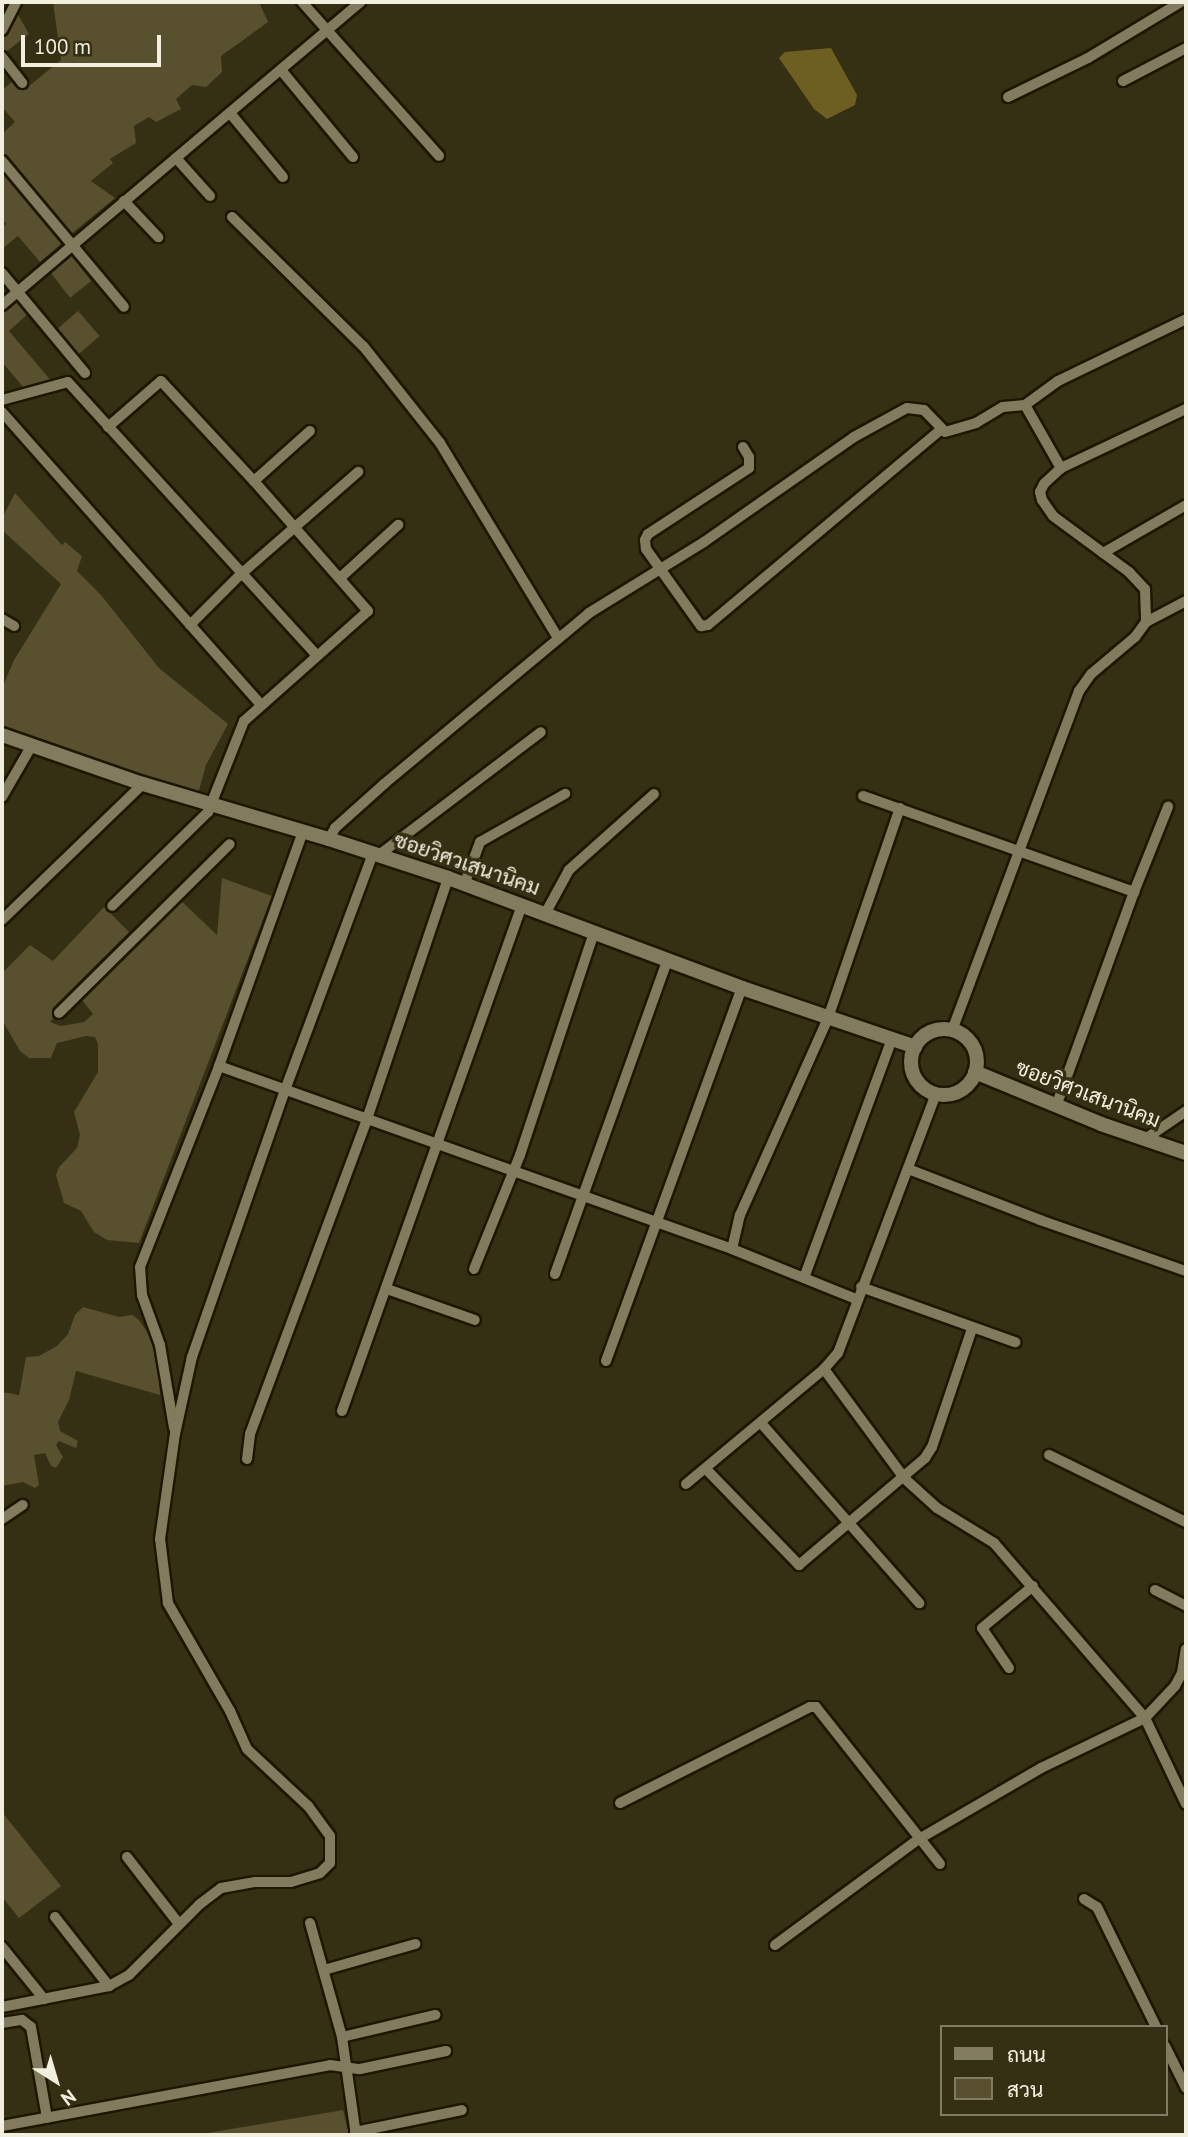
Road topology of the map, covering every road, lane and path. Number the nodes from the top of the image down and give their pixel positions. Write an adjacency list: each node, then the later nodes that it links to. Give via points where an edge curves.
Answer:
1 (302, 2): 6 (street)
2 (359, 2): 6 (street)
3 (1181, 2): 12 (street, via 1088,58)
4 (10, 7): 5 (street)
5 (2, 30)
6 (326, 31): 9 (street); 14 (street)
7 (1186, 48): 10 (street)
8 (2, 57): 11 (street)
9 (281, 70): 13 (street); 15 (street)
10 (1123, 80)
11 (22, 83)
12 (1008, 97)
13 (230, 113): 16 (street); 18 (street)
14 (439, 156)
15 (353, 157)
16 (176, 158): 19 (street); 20 (street)
17 (2, 161): 23 (street)
18 (283, 177)
19 (210, 196)
20 (124, 201): 22 (street); 23 (street)
21 (232, 217): 53 (street, via 364,347 440,443)
22 (158, 237)
23 (71, 246): 25 (street); 27 (street)
24 (2, 273): 25 (street)
25 (17, 292): 26 (street); 29 (street)
26 (2, 305)
27 (124, 307)
28 (1186, 319): 31 (street, via 1058,381)
29 (85, 373)
30 (2, 400): 34 (street, via 68,382)
31 (1025, 405): 36 (street, via 1003,407 953,431); 38 (street)
32 (1186, 408): 38 (street)
33 (2, 412): 51 (street)
34 (108, 427): 40 (street, via 161,382); 46 (street)
35 (310, 430): 40 (street)
36 (940, 430): 45 (street, via 924,410 907,408 892,415); 45 (street, via 708,625 701,626)
37 (743, 447): 45 (street, via 749,468 646,536 646,549)
38 (1061, 468): 44 (street, via 1044,484 1042,500 1053,516)
39 (358, 472): 43 (street)
40 (254, 481): 43 (street)
41 (1186, 505): 44 (street)
42 (398, 525): 47 (street)
43 (296, 528): 46 (street); 47 (street)
44 (1103, 553): 50 (street, via 1145,589)
45 (660, 568): 53 (street)
46 (240, 575): 51 (street); 54 (street)
47 (340, 578): 54 (street, via 368,611)
48 (1186, 601): 50 (street)
49 (2, 619): 52 (street)
50 (1146, 622): 70 (street, via 1079,691)
51 (190, 625): 55 (street)
52 (14, 626)
53 (558, 638): 68 (street, via 384,784 335,828)
54 (317, 656): 55 (street)
55 (261, 705): 64 (street, via 244,721)
56 (541, 732): 71 (street)
57 (2, 735): 58 (street, ซอยวิศวเสนานิคม)
58 (32, 745): 59 (street, ซอยวิศวเสนานิคม); 63 (street)
59 (143, 784): 64 (street, ซอยวิศวเสนานิคม); 78 (street)
60 (565, 794): 73 (street, via 481,842)
61 (654, 794): 77 (street, via 569,870)
62 (863, 796): 65 (street)
63 (2, 797)
64 (210, 804): 67 (street, ซอยวิศวเสนานิคม); 76 (street, via 204,817)
65 (900, 807): 70 (street); 83 (street)
66 (1168, 807): 74 (street)
67 (303, 832): 68 (street, ซอยวิศวเสนานิคม); 87 (street)
68 (329, 839): 71 (street, ซอยวิศวเสนานิคม)
69 (230, 844): 82 (street)
70 (1020, 851): 74 (street); 84 (street)
71 (376, 854): 72 (street, ซอยวิศวเสนานิคม); 89 (street)
72 (447, 878): 73 (street, ซอยวิศวเสนานิคม); 93 (street)
73 (464, 885): 75 (street, ซอยวิศวเสนานิคม)
74 (1134, 892): 91 (street)
75 (522, 905): 77 (street, ซอยวิศวเสนานิคม); 95 (street)
76 (112, 906)
77 (545, 914): 79 (street, ซอยวิศวเสนานิคม)
78 (2, 920)
79 (594, 932): 80 (street, ซอยวิศวเสนานิคม); 98 (street)
80 (668, 959): 81 (street, ซอยวิศวเสนานิคม); 99 (street)
81 (742, 988): 83 (street, ซอยวิศวเสนานิคม); 100 (street)
82 (58, 1013)
83 (828, 1018): 85 (street, ซอยวิศวเสนานิคม); 101 (street, via 740,1215)
84 (952, 1030): 86 (street, via 930,1032); 88 (street, via 970,1042 977,1062)
85 (892, 1040): 86 (street, ซอยวิศวเสนานิคม); 105 (street)
86 (915, 1047): 90 (street, via 911,1056 914,1076)
87 (219, 1066): 89 (street); 116 (street, via 140,1267 142,1295 160,1345)
88 (975, 1073): 90 (street, via 955,1093); 91 (street, ซอยวิศวเสนานิคม)
89 (285, 1090): 93 (street); 116 (street, via 192,1357)
90 (936, 1094): 97 (street)
91 (1056, 1106): 94 (street, ซอยวิศวเสนานิคม)
92 (1186, 1111): 94 (street)
93 (367, 1119): 95 (street); 118 (street, via 264,1393)
94 (1145, 1139): 96 (street, ซอยวิศวเสนานิคม)
95 (438, 1145): 98 (street); 107 (street)
96 (1186, 1153)
97 (908, 1169): 103 (street); 106 (street)
98 (513, 1172): 99 (street); 102 (street)
99 (584, 1197): 100 (street); 104 (street)
100 (657, 1222): 101 (street); 112 (street)
101 (732, 1249): 105 (street)
102 (474, 1269)
103 (1186, 1270)
104 (555, 1275)
105 (804, 1278): 108 (street)
106 (861, 1287): 108 (street); 110 (street)
107 (387, 1289): 109 (street); 114 (street)
108 (856, 1298): 113 (street, via 838,1353)
109 (475, 1320)
110 (972, 1329): 111 (street); 120 (street, via 932,1447)
111 (1015, 1342)
112 (607, 1361)
113 (824, 1369): 115 (street); 120 (street)
114 (342, 1411)
115 (761, 1423): 119 (street); 124 (street)
116 (175, 1434): 141 (street, via 160,1539 168,1603 247,1749 308,1807 330,1836 330,1863 320,1873 290,1882 221,1888)
117 (1049, 1455): 125 (street)
118 (247, 1459)
119 (706, 1469): 121 (street); 124 (street, via 796,1565)
120 (904, 1478): 124 (street); 126 (street, via 937,1508 994,1543)
121 (686, 1484)
122 (23, 1505): 123 (street)
123 (2, 1519)
124 (850, 1522): 128 (street)
125 (1186, 1522)
126 (1033, 1586): 131 (street, via 982,1628); 132 (street)
127 (1154, 1590): 129 (street)
128 (919, 1603)
129 (1186, 1606)
130 (1186, 1649): 132 (street, via 1175,1686)
131 (1009, 1668)
132 (1145, 1718): 134 (street); 135 (street, via 1041,1768)
133 (621, 1803): 135 (street, via 816,1707)
134 (1186, 1804)
135 (919, 1839): 137 (street); 143 (street)
136 (127, 1857): 141 (street)
137 (940, 1864)
138 (1084, 1899): 151 (street, via 1097,1907)
139 (55, 1917): 146 (street)
140 (310, 1923): 145 (street)
141 (178, 1924): 146 (street, via 129,1975)
142 (415, 1944): 145 (street)
143 (775, 1945)
144 (2, 1947): 147 (street)
145 (324, 1970): 152 (street)
146 (109, 1986): 147 (street)
147 (44, 1999): 148 (street)
148 (2, 2007)
149 (435, 2015): 152 (street)
150 (2, 2023): 158 (street, via 22,2020 31,2027)
151 (1155, 2025)
152 (342, 2037): 155 (street)
153 (1167, 2050): 156 (street)
154 (446, 2051): 155 (street)
155 (346, 2070): 158 (street, via 330,2066); 160 (street)
156 (1186, 2088)
157 (462, 2110): 160 (street)
158 (47, 2118): 159 (street)
159 (2, 2126)
160 (356, 2134)

